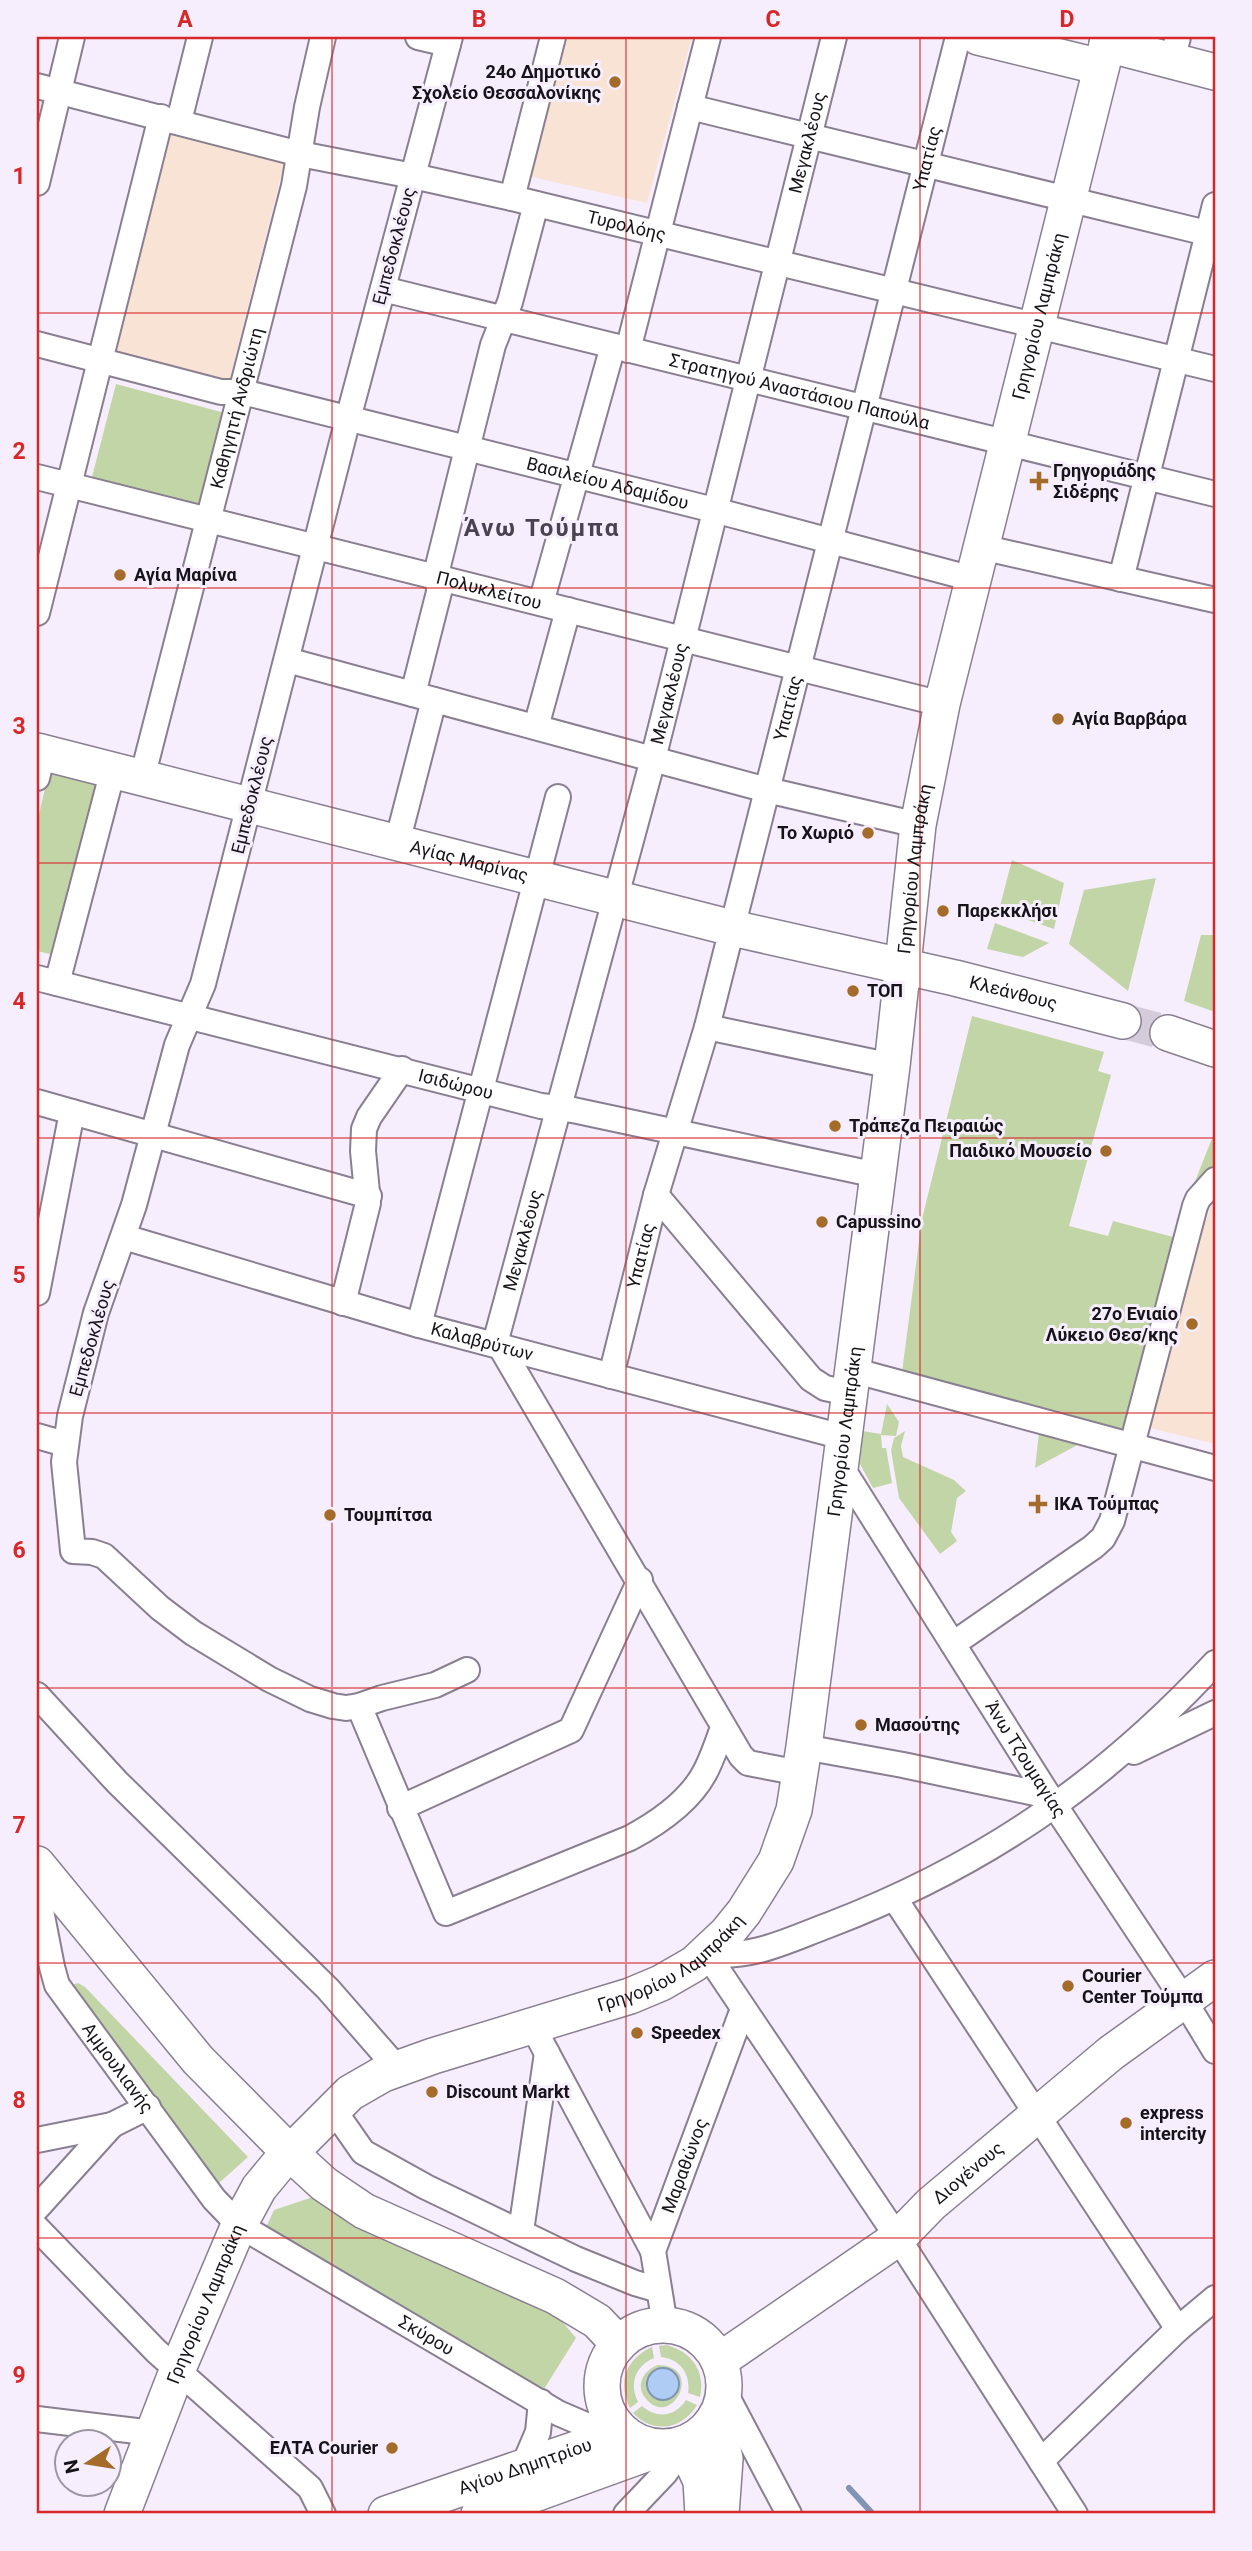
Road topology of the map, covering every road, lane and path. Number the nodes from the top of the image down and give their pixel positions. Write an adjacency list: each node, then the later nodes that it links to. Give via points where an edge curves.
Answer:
1 (72, 37): 14 (street)
2 (200, 37): 16 (street)
3 (323, 37): 18 (street, Καθηγητή Ανδριώτη)
4 (418, 37): 10 (street)
5 (553, 37): 23 (street)
6 (708, 37): 15 (street)
7 (834, 37): 17 (street, Μεγακλέους)
8 (958, 37): 19 (street, Υπατίας)
9 (978, 37): 11 (street)
10 (449, 40): 20 (street, Εμπεδοκλέους)
11 (1106, 49): 12 (street); 22 (street, Γρηγορίου Λαμπράκη)
12 (1175, 49): 13 (street)
13 (1215, 72)
14 (48, 89): 16 (street, Τυρολόης); 21 (street)
15 (690, 107): 17 (street); 25 (street)
16 (170, 119): 18 (street, Τυρολόης); 34 (street)
17 (809, 136): 19 (street); 27 (street, Μεγακλέους)
18 (300, 154): 20 (street, Τυρολόης); 38 (street, Καθηγητή Ανδριώτη)
19 (926, 165): 22 (street); 29 (street, Υπατίας)
20 (413, 176): 23 (street, Τυρολόης); 28 (street, Εμπεδοκλέους)
21 (37, 183)
22 (1069, 200): 26 (street); 31 (street, Γρηγορίου Λαμπράκη)
23 (524, 201): 25 (street, Τυρολόης); 30 (street)
24 (1215, 205): 26 (street)
25 (658, 234): 27 (street, Τυρολόης); 33 (street)
26 (1212, 234): 35 (street)
27 (777, 262): 29 (street, Τυρολόης); 37 (street, Μεγακλέους)
28 (383, 289): 30 (street, Στρατηγού Αναστάσιου Παπούλα); 40 (street, Εμπεδοκλέους)
29 (895, 291): 31 (street, Τυρολόης); 39 (street, Υπατίας)
30 (504, 319): 33 (street, Στρατηγού Αναστάσιου Παπούλα); 42 (street)
31 (1036, 324): 35 (street, Τυρολόης); 41 (street, Γρηγορίου Λαμπράκη)
32 (37, 344): 34 (street, Βασιλείου Αδαμίδου)
33 (621, 348): 37 (street, Στρατηγού Αναστάσιου Παπούλα); 43 (street)
34 (101, 359): 38 (street, Βασιλείου Αδαμίδου, via 221,392); 46 (street)
35 (1176, 359): 36 (street, Τυρολόης); 45 (street)
36 (1215, 369)
37 (747, 380): 39 (street, Στρατηγού Αναστάσιου Παπούλα); 48 (street, Μεγακλέους)
38 (243, 392): 40 (street, Βασιλείου Αδαμίδου); 49 (street, Καθηγητή Ανδριώτη)
39 (865, 408): 41 (street, Στρατηγού Αναστάσιου Παπούλα); 50 (street, Υπατίας)
40 (348, 419): 42 (street, Βασιλείου Αδαμίδου); 51 (street, Εμπεδοκλέους)
41 (1006, 443): 45 (street, Στρατηγού Αναστάσιου Παπούλα); 52 (street, Γρηγορίου Λαμπράκη)
42 (467, 449): 43 (street, Βασιλείου Αδαμίδου); 53 (street, via 438,566)
43 (577, 476): 48 (street, Βασιλείου Αδαμίδου); 56 (street)
44 (37, 477): 46 (street, Πολυκλείτου)
45 (1146, 477): 47 (street, Στρατηγού Αναστάσιου Παπούλα); 54 (street)
46 (68, 485): 49 (street, Πολυκλείτου); 58 (street)
47 (1215, 494)
48 (714, 510): 50 (street, Βασιλείου Αδαμίδου); 59 (street, Μεγακλέους)
49 (209, 520): 51 (street, Πολυκλείτου); 67 (street, Καθηγητή Ανδριώτη)
50 (831, 542): 52 (street, Βασιλείου Αδαμίδου); 61 (street, Υπατίας)
51 (316, 547): 53 (street, Πολυκλείτου); 60 (street, Εμπεδοκλέους)
52 (977, 563): 54 (street, Βασιλείου Αδαμίδου); 63 (street, Γρηγορίου Λαμπράκη)
53 (439, 578): 56 (street, Πολυκλείτου); 62 (street)
54 (1121, 579): 55 (street, Βασιλείου Αδαμίδου)
55 (1215, 600)
56 (541, 603): 57 (street, Πολυκλείτου)
57 (568, 610): 59 (street, Πολυκλείτου); 64 (street)
58 (37, 613)
59 (682, 639): 61 (street, Πολυκλείτου); 65 (street, Μεγακλέους)
60 (287, 660): 62 (street); 70 (street, Εμπεδοκλέους)
61 (799, 668): 63 (street, Πολυκλείτου); 68 (street, Υπατίας)
62 (424, 697): 64 (street); 72 (street)
63 (942, 704): 71 (street, Γρηγορίου Λαμπράκη)
64 (536, 727): 65 (street)
65 (653, 759): 68 (street); 74 (street, Μεγακλέους)
66 (39, 761): 67 (street, Αγίας Μαρίνας)
67 (127, 774): 70 (street, Αγίας Μαρίνας); 77 (street, Καθηγητή Ανδριώτη)
68 (768, 790): 71 (street); 75 (street, Υπατίας)
69 (558, 797): 73 (street)
70 (250, 805): 72 (street, Αγίας Μαρίνας); 78 (street, Εμπεδοκλέους, via 203,984)
71 (918, 825): 76 (street, Γρηγορίου Λαμπράκη)
72 (397, 843): 73 (street, Αγίας Μαρίνας)
73 (537, 878): 74 (street, Αγίας Μαρίνας); 85 (street)
74 (616, 898): 75 (street, Αγίας Μαρίνας); 87 (street, Μεγακλέους)
75 (732, 928): 76 (street, Αγίας Μαρίνας); 80 (street, Υπατίας)
76 (903, 966): 79 (street, Κλεάνθους); 83 (street, Γρηγορίου Λαμπράκη)
77 (47, 980): 78 (street, Ισιδώρου)
78 (189, 1016): 84 (street, Ισιδώρου); 90 (street, Εμπεδοκλέους)
79 (1123, 1021)
80 (707, 1027): 83 (street); 89 (street, Υπατίας)
81 (1168, 1033): 82 (street)
82 (1215, 1049)
83 (892, 1066): 91 (street, Γρηγορίου Λαμπράκη)
84 (402, 1069): 85 (street, Ισιδώρου); 94 (street, via 364,1129)
85 (479, 1090): 87 (street, Ισιδώρου); 98 (street)
86 (37, 1102): 88 (street)
87 (557, 1108): 89 (street, Ισιδώρου); 99 (street, Μεγακλέους, via 498,1326)
88 (72, 1112): 90 (street); 96 (street)
89 (675, 1132): 91 (street, Ισιδώρου); 93 (street, Υπατίας)
90 (153, 1135): 94 (street); 95 (street, Εμπεδοκλέους)
91 (877, 1175): 101 (street, Γρηγορίου Λαμπράκη)
92 (1215, 1181): 104 (street, via 1195,1206)
93 (656, 1195): 100 (street, Υπατίας); 101 (street, via 811,1379 825,1388)
94 (369, 1196): 97 (street)
95 (124, 1237): 97 (street, Καλαβρύτων); 103 (street, Εμπεδοκλέους, via 96,1313)
96 (37, 1293)
97 (343, 1303): 98 (street, Καλαβρύτων)
98 (419, 1325): 99 (street, Καλαβρύτων)
99 (500, 1346): 100 (street, Καλαβρύτων); 107 (street)
100 (611, 1376): 105 (street, Καλαβρύτων)
101 (850, 1382): 104 (street); 105 (street, Γρηγορίου Λαμπράκη)
102 (37, 1436): 103 (street)
103 (65, 1444): 112 (street, Εμπεδοκλέους, via 73,1551 104,1556 182,1625 269,1679 333,1706)
104 (1132, 1445): 106 (street); 108 (street, via 1110,1528 1099,1544)
105 (841, 1451): 108 (street, Άνω Τζουμαγίας); 115 (street, Γρηγορίου Λαμπράκη)
106 (1215, 1468)
107 (640, 1580): 114 (street); 118 (street, via 571,1730)
108 (953, 1644): 117 (street, Άνω Τζουμαγίας)
109 (1215, 1663): 116 (street, via 1170,1710)
110 (467, 1671): 112 (street)
111 (37, 1695): 129 (street, via 125,1791 328,1989)
112 (359, 1706): 118 (street)
113 (1215, 1713): 116 (street)
114 (723, 1728): 115 (street, via 748,1763); 118 (street, via 704,1775 677,1807 655,1823 630,1838 446,1913)
115 (802, 1760): 117 (street, via 902,1765); 122 (street, Γρηγορίου Λαμπράκη, via 790,1823 772,1869 744,1912)
116 (1105, 1766): 117 (street)
117 (1052, 1801): 121 (street, via 984,1853); 125 (street, Άνω Τζουμαγίας)
118 (400, 1808)
119 (37, 1864): 135 (street, via 198,2060)
120 (37, 1890): 123 (street, Αμμουλιανής)
121 (895, 1899): 122 (street, via 765,1950 729,1956); 132 (street)
122 (707, 1954): 126 (street); 127 (street, Γρηγορίου Λαμπράκη, via 685,1970)
123 (44, 1969): 130 (street, Αμμουλιανής)
124 (1215, 1978): 125 (street, Διογένους)
125 (1184, 2000): 128 (street, Άνω Τζουμαγίας); 132 (street, Διογένους)
126 (743, 2008): 140 (street); 141 (street, Μαραθώνος)
127 (540, 2040): 129 (street, Γρηγορίου Λαμπράκη); 139 (street); 141 (street)
128 (1215, 2051)
129 (397, 2068): 131 (street, Γρηγορίου Λαμπράκη, via 359,2086)
130 (148, 2107): 133 (street); 137 (street, Αμμουλιανής, via 214,2199)
131 (333, 2109): 135 (street, Γρηγορίου Λαμπράκη); 139 (street, via 363,2152)
132 (1037, 2115): 140 (street, Διογένους, via 931,2204); 145 (street)
133 (112, 2125): 134 (street); 136 (street)
134 (37, 2140)
135 (289, 2152): 137 (street, Γρηγορίου Λαμπράκη, via 259,2188); 146 (street, via 364,2211 555,2296 597,2322)
136 (37, 2208)
137 (239, 2225): 147 (street, Γρηγορίου Λαμπράκη); 149 (street, Σκύρου)
138 (37, 2228): 147 (street)
139 (522, 2231): 142 (street, via 576,2259)
140 (898, 2238): 148 (street, Διογένους); 154 (street)
141 (653, 2250): 142 (street, Μαραθώνος)
142 (659, 2290): 144 (street, Μαραθώνος)
143 (1215, 2298): 145 (street)
144 (665, 2325): 146 (street, via 640,2329); 148 (street, via 682,2328 710,2347)
145 (1178, 2329): 154 (street)
146 (618, 2344): 151 (street, via 604,2371 602,2391 607,2411)
147 (177, 2371): 152 (street, Γρηγορίου Λαμπράκη); 157 (street, via 310,2488)
148 (720, 2390): 153 (street, via 703,2433); 162 (street, via 725,2459); 163 (street)
149 (541, 2402): 151 (street, Σκύρου, via 586,2425); 155 (street, via 538,2432)
150 (37, 2420): 152 (street)
151 (621, 2431): 153 (street, via 641,2444); 155 (street, Αγίου Δημητρίου)
152 (153, 2433): 156 (street, Γρηγορίου Λαμπράκη)
153 (674, 2446): 159 (street, Αγίου Δημητρίου); 160 (street, via 665,2473); 161 (street, via 701,2481)
154 (1041, 2461): 164 (street)
155 (523, 2467): 158 (street, Αγίου Δημητρίου)
156 (122, 2514)
157 (323, 2514)
158 (386, 2514)
159 (479, 2514)
160 (626, 2514)
161 (703, 2514)
162 (721, 2514)
163 (789, 2514)
164 (1075, 2514)

